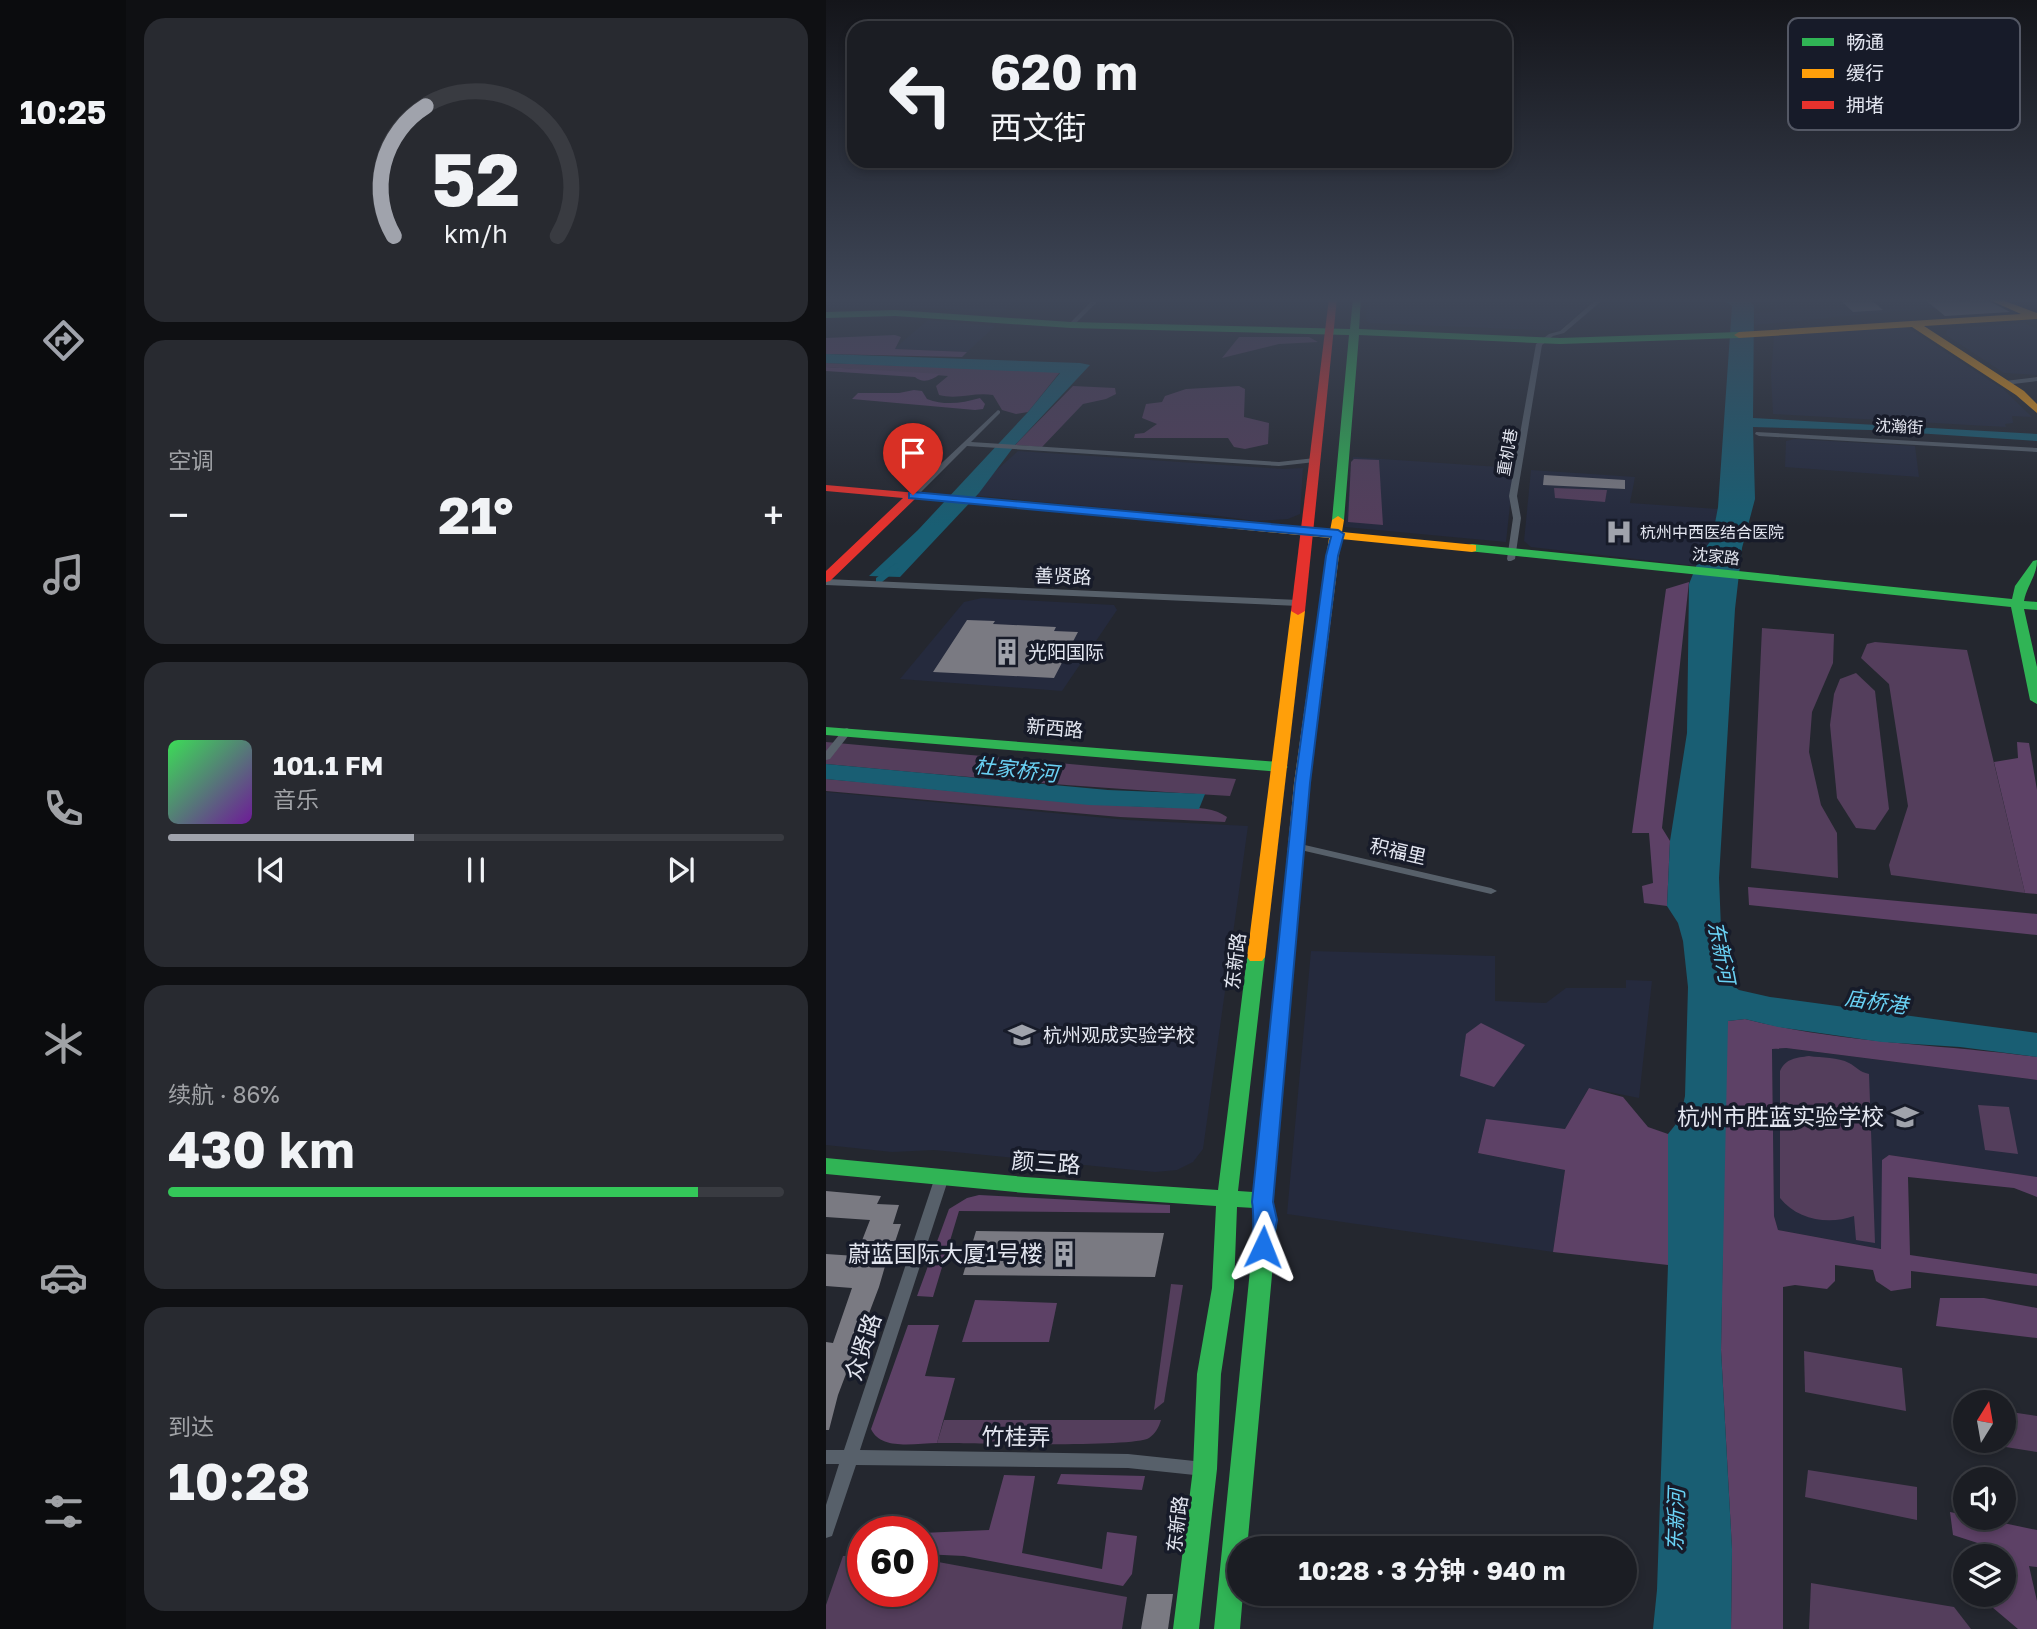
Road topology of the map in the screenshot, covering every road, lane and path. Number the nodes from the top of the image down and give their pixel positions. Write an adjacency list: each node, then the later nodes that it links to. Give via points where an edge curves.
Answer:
1 (1324, 374): 12 (main road, 东新路)
2 (1351, 374): 17 (main road)
3 (1538, 374): 18 (street, 重机巷, via 1513,496 1517,518)
4 (1991, 374): 6 (main road)
5 (2037, 379): 6 (street)
6 (2005, 383): 7 (main road)
7 (2037, 410)
8 (998, 412): 10 (street)
9 (1759, 434): 11 (street, 沈瀚街)
10 (965, 444): 12 (street, via 1279,464); 15 (street)
11 (2037, 450)
12 (1315, 460): 16 (main road, 东新路)
13 (826, 488): 15 (main road)
14 (826, 496): 15 (main road)
15 (909, 499): 16 (main road, 沈家路); 20 (main road)
16 (1307, 536): 17 (main road, 沈家路); 21 (main road, 东新路)
17 (1336, 538): 18 (main road, 沈家路); 30 (main road)
18 (1512, 556): 23 (main road, 沈家路)
19 (2037, 564): 23 (main road, via 2021,586)
20 (826, 580): 21 (street, 善贤路)
21 (1299, 603): 29 (main road, 东新路)
22 (2037, 606): 23 (main road, 沈家路)
23 (2018, 607): 24 (main road, 沈家路); 25 (main road)
24 (2037, 612)
25 (2037, 700)
26 (847, 731): 27 (main road, 新西路); 28 (street); 29 (main road, 新西路)
27 (826, 732)
28 (826, 757)
29 (1280, 767): 34 (main road, 东新路)
30 (1296, 846): 31 (street, 积福里); 35 (main road)
31 (1491, 891)
32 (826, 1166): 33 (main road, 颜三路)
33 (942, 1177): 34 (main road, 颜三路); 37 (street, 众贤路)
34 (1227, 1199): 35 (main road, 颜三路); 38 (main road, 东新路, via 1223,1288 1209,1374)
35 (1263, 1202): 41 (main road, via 1266,1220)
36 (826, 1457): 37 (street, 竹桂弄)
37 (850, 1457): 38 (street, 竹桂弄, via 1128,1461); 39 (street, 众贤路)
38 (1205, 1469): 40 (main road, 东新路)
39 (826, 1530)
40 (1185, 1629)
41 (1227, 1629)

